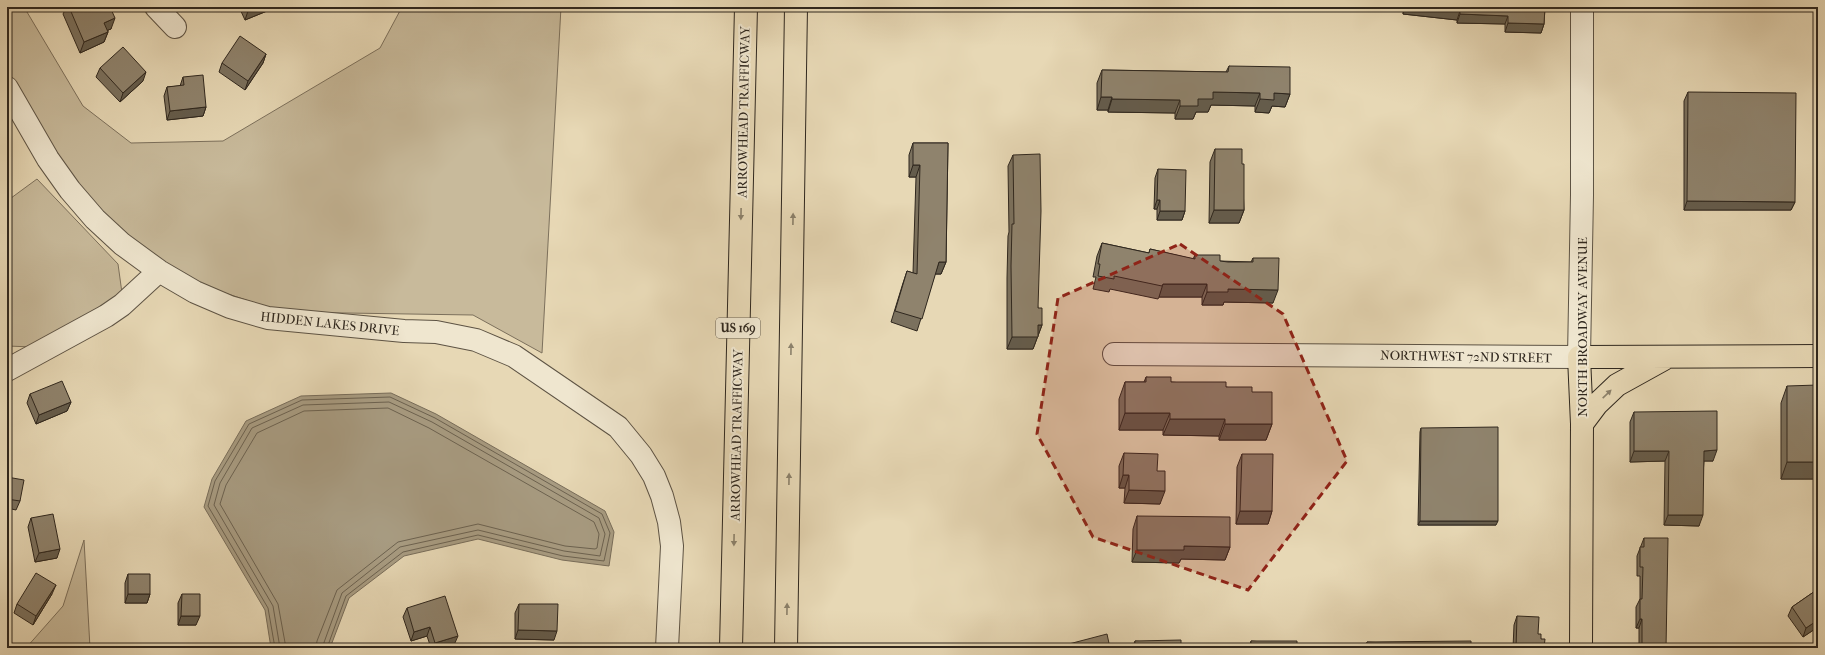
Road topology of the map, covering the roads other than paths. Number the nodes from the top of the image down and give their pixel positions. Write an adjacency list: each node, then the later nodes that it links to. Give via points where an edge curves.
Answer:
1 (156, 7): 5 (street)
2 (746, 7): 15 (main road, ARROWHEAD TRAFFICWAY / US 169, one-way to 15)
3 (796, 7): 16 (main road, one-way to 3)
4 (1582, 7): 10 (street, NORTH BROADWAY AVENUE)
5 (175, 27)
6 (10, 101): 7 (street, HIDDEN LAKES DRIVE, via 70,190 95,219 122,244)
7 (158, 271): 12 (street, via 122,305 106,316); 14 (street, HIDDEN LAKES DRIVE, via 195,292 230,307 268,318 436,332 476,340 514,356 618,427 654,476 669,522 672,546)
8 (1114, 354): 10 (street, NORTHWEST 72ND STREET)
9 (1818, 356): 11 (main road, NORTHWEST 72ND STREET)
10 (1579, 357): 11 (main road, NORTHWEST 72ND STREET); 13 (main road, NORTH BROADWAY AVENUE)
11 (1668, 357): 13 (main road, one-way to 11, via 1617,385)
12 (7, 370)
13 (1582, 424): 17 (main road, NORTH BROADWAY AVENUE)
14 (667, 648)
15 (731, 648)
16 (786, 648)
17 (1581, 648)

